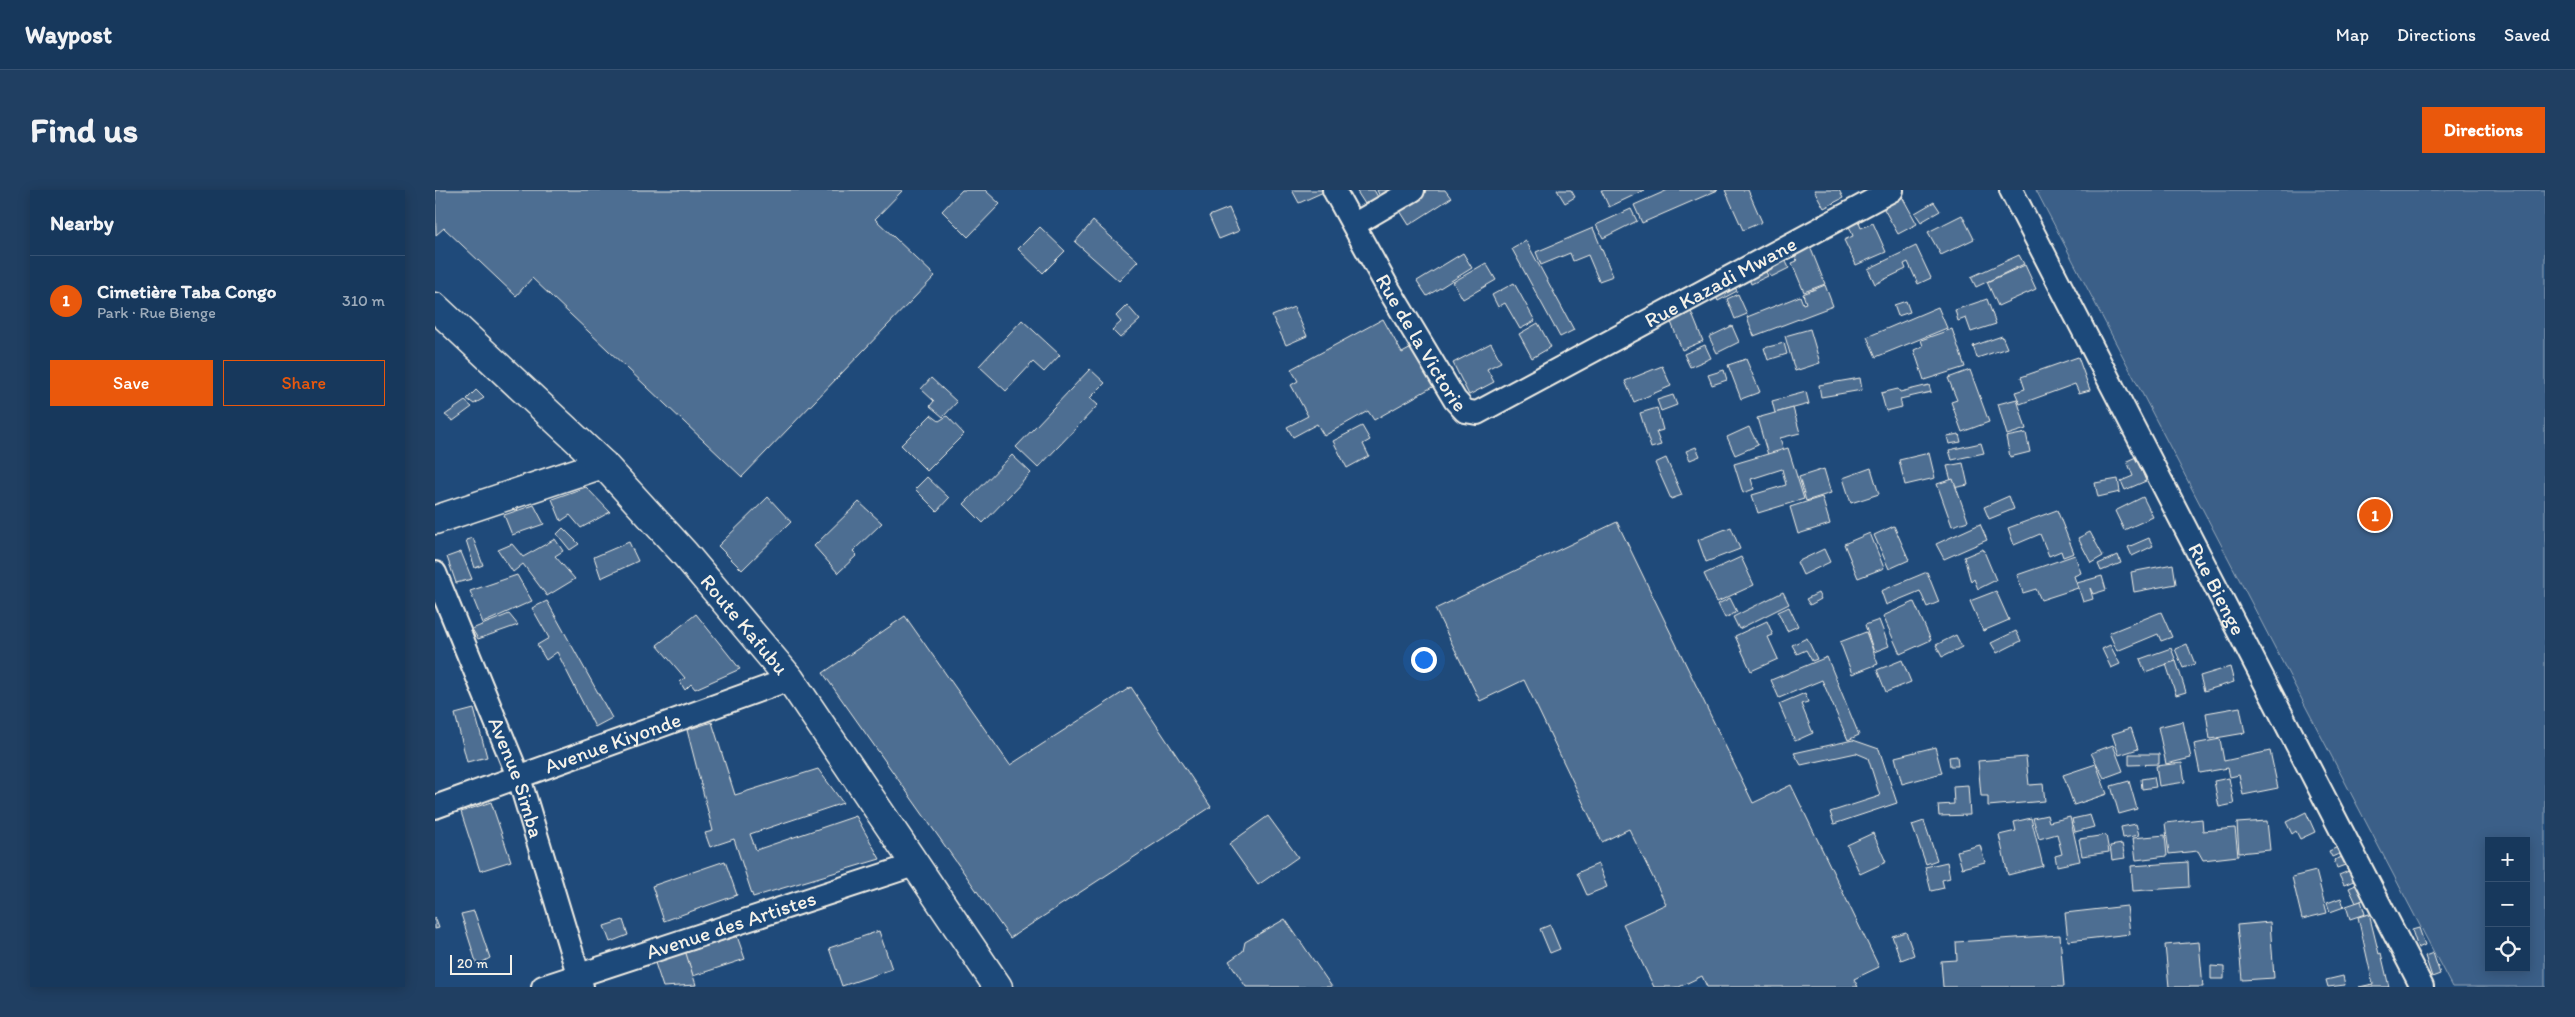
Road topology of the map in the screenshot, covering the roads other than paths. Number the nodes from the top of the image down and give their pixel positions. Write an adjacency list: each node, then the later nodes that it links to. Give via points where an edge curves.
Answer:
1 (1334, 190): 5 (street, Rue de la Victorie)
2 (1413, 190): 5 (street)
3 (1891, 190): 7 (street, Rue Kazadi Mwane)
4 (2011, 190): 18 (street, Rue Bienge)
5 (1355, 224): 7 (street, Rue de la Victorie, via 1422,348 1465,411 1477,413)
6 (435, 307): 8 (main road, Route Kafubu)
7 (1551, 374)
8 (603, 464): 9 (main road); 11 (main road, Route Kafubu, via 685,554)
9 (435, 520)
10 (435, 573): 12 (street, Avenue Simba)
11 (790, 679): 12 (street, Avenue Kiyonde); 14 (main road, Route Kafubu)
12 (519, 778): 13 (street, Avenue Kiyonde); 15 (street, Avenue Simba)
13 (435, 807)
14 (917, 864): 15 (street, Avenue des Artistes); 17 (main road, Route Kafubu)
15 (580, 981): 16 (street, Avenue des Artistes)
16 (543, 987)
17 (998, 987)
18 (2422, 987)

